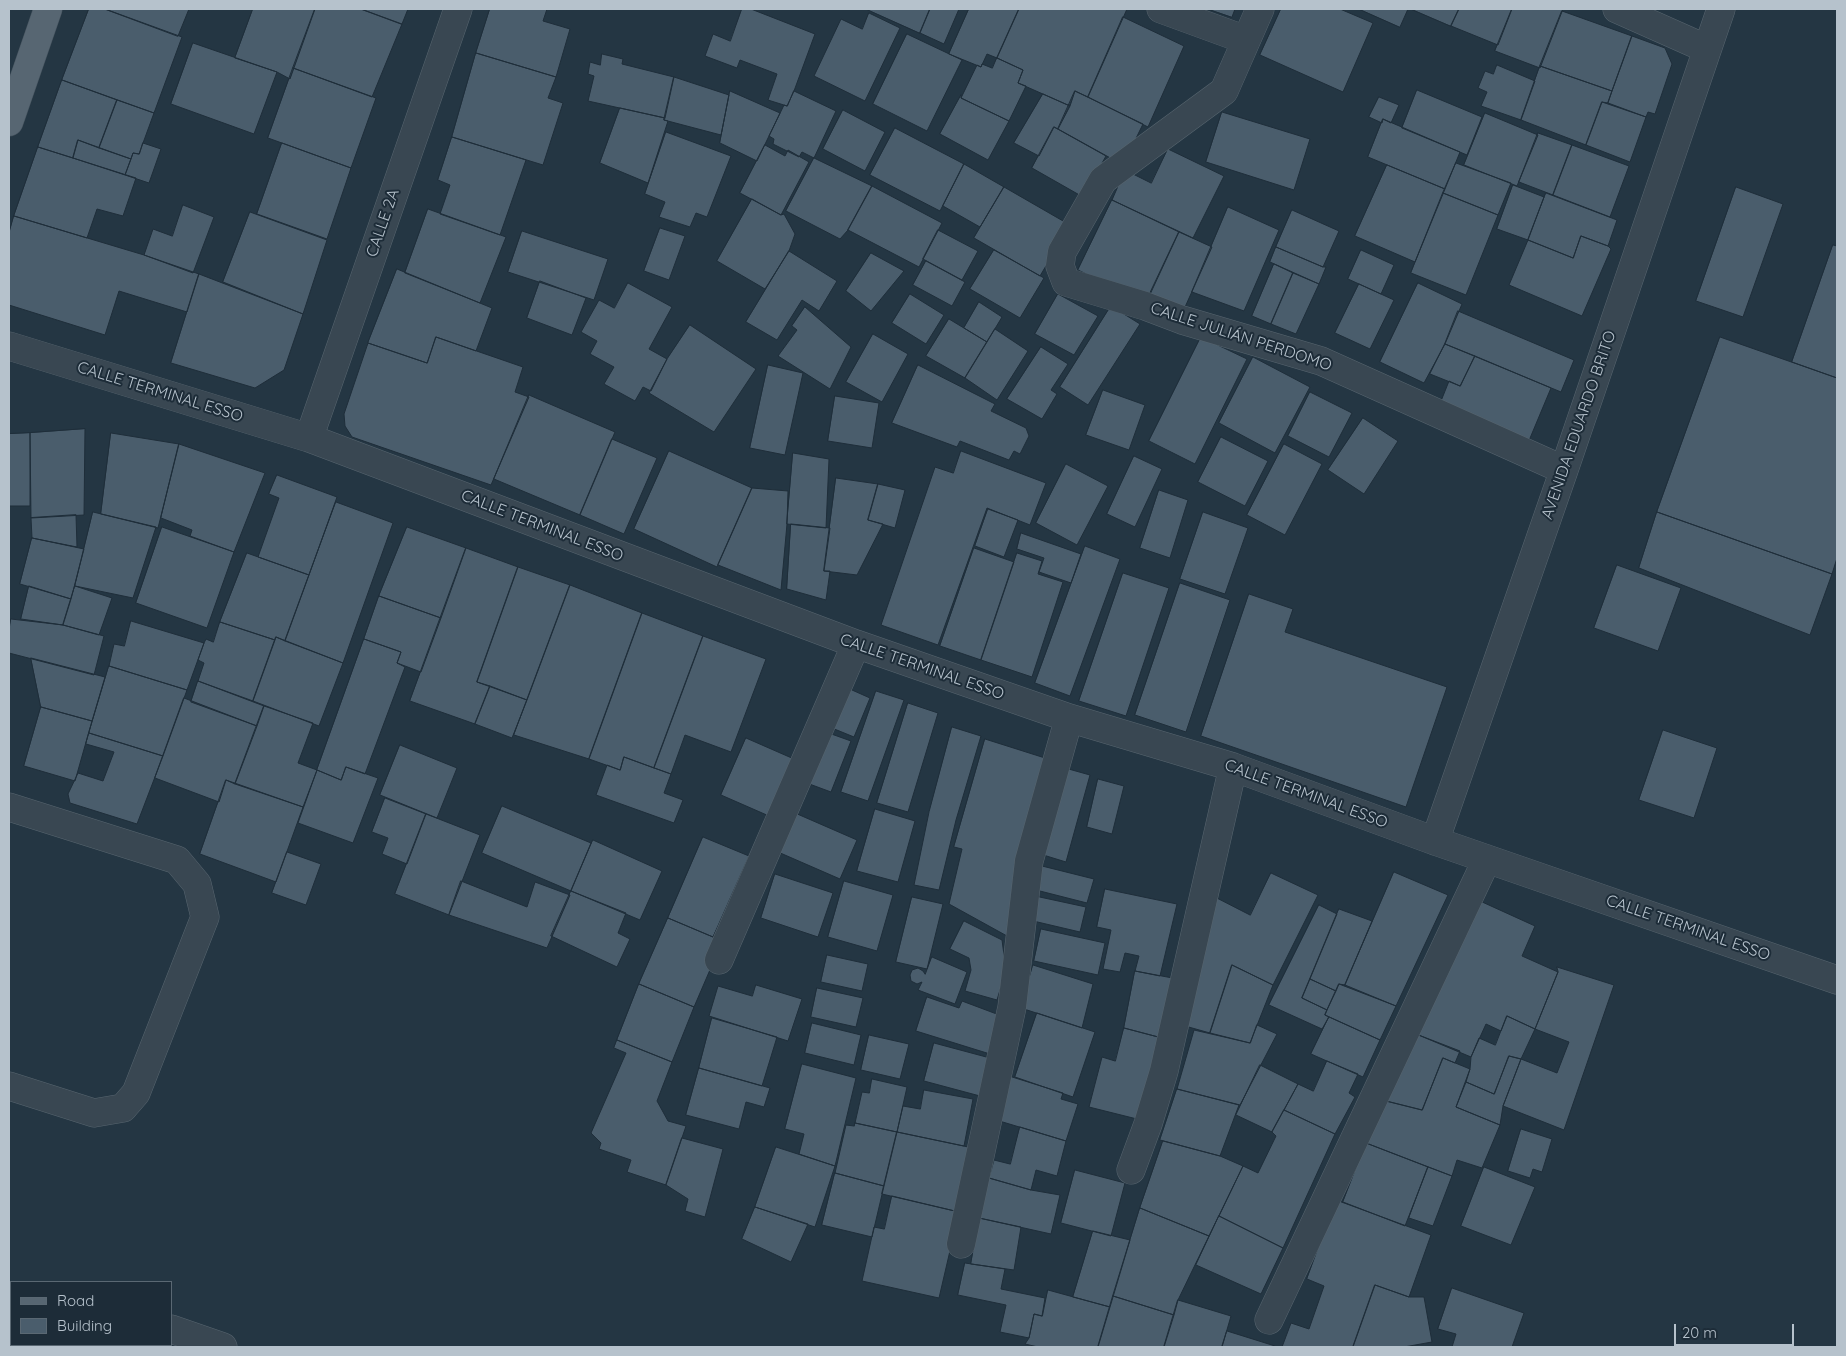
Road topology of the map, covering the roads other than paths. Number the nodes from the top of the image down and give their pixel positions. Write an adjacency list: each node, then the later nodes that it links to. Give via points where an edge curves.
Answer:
1 (48, 9): 9 (main road)
2 (458, 9): 11 (street, CALLE 2A)
3 (1161, 9): 7 (street)
4 (1260, 9): 7 (street)
5 (1617, 9): 8 (street)
6 (1721, 9): 8 (street, AVENIDA EDUARDO BRITO)
7 (1246, 40): 12 (street, CALLE JULIÁN PERDOMO, via 1224,91 1103,180 1062,252 1060,266 1066,282 1321,361)
8 (1708, 49): 12 (street, AVENIDA EDUARDO BRITO)
9 (9, 122)
10 (9, 346): 11 (street, CALLE TERMINAL ESSO)
11 (309, 438): 13 (street, CALLE TERMINAL ESSO)
12 (1564, 470): 17 (street, AVENIDA EDUARDO BRITO)
13 (856, 644): 14 (street, CALLE TERMINAL ESSO); 19 (street)
14 (1069, 718): 15 (street, CALLE TERMINAL ESSO); 23 (street, via 1029,861 1012,1007)
15 (1232, 766): 17 (street, CALLE TERMINAL ESSO); 22 (street, via 1164,1071)
16 (9, 807): 21 (street, via 177,860 197,884 205,917 136,1093 123,1108 94,1113)
17 (1435, 841): 18 (street, CALLE TERMINAL ESSO)
18 (1487, 859): 20 (street, CALLE TERMINAL ESSO); 24 (street)
19 (719, 960)
20 (1837, 980)
21 (9, 1086)
22 (1131, 1170)
23 (961, 1244)
24 (1269, 1320)
25 (172, 1329): 26 (street)
26 (222, 1347)

